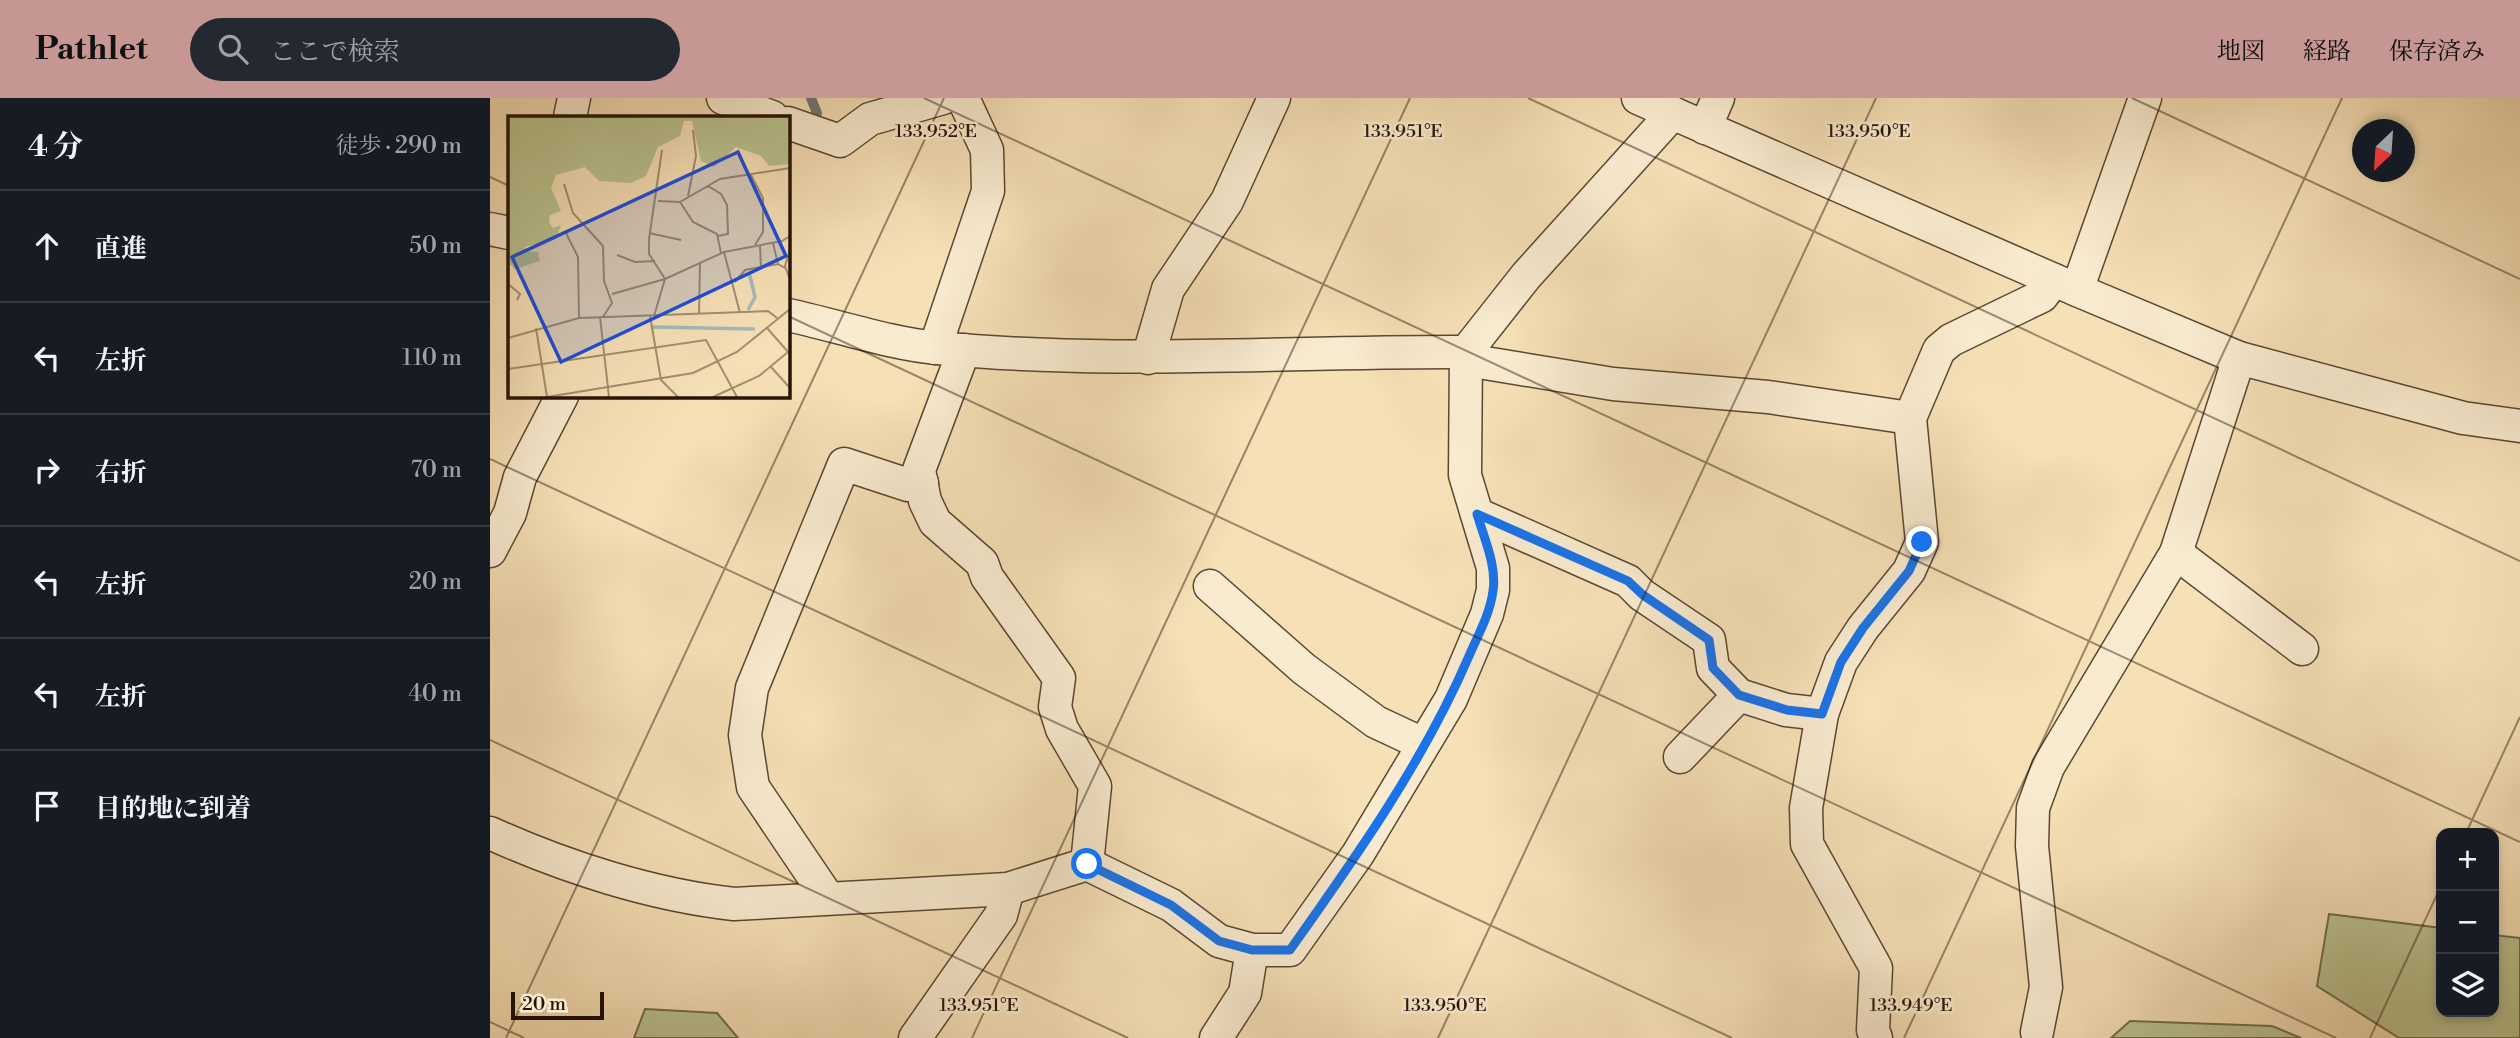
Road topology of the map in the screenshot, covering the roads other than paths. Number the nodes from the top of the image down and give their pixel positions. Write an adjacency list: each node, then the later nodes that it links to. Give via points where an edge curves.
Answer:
1 (574, 98): 11 (street)
2 (717, 98): 12 (street)
3 (723, 98): 13 (street)
4 (943, 98): 14 (street, via 870,120 839,141)
5 (963, 98): 20 (street, via 987,150 988,191)
6 (1275, 98): 22 (street, via 1227,201 1168,289)
7 (1638, 98): 10 (street)
8 (1718, 98): 15 (street)
9 (2145, 98): 18 (street)
10 (1674, 113): 15 (street); 21 (street, via 1526,276)
11 (570, 116)
12 (712, 116)
13 (769, 116)
14 (789, 123)
15 (1705, 128): 18 (street)
16 (490, 229): 17 (street)
17 (508, 233)
18 (2065, 285): 23 (street); 25 (street, via 1951,340 1940,350)
19 (789, 315): 20 (street)
20 (950, 349): 22 (street); 27 (street, via 919,470)
21 (1466, 352): 22 (street); 25 (street, via 1479,362 1613,384 1768,397); 28 (street, via 1465,475)
22 (1148, 358)
23 (2239, 358): 26 (street, via 2451,415); 30 (street)
24 (561, 397): 29 (street, via 520,477 510,513)
25 (1910, 418): 34 (street, via 1922,542 1909,571 1841,662)
26 (2520, 426)
27 (922, 483): 38 (street, via 934,522 982,563 987,577 1059,678 1055,707 1062,729 1095,786); 40 (street, via 908,485 844,464 752,688 745,735 753,786)
28 (1477, 514): 33 (street, via 1628,581 1709,640 1713,668); 35 (street, via 1493,568 1493,590 1451,699)
29 (490, 551)
30 (2176, 553): 32 (street); 42 (street, via 2048,767 2034,808 2032,846 2046,987)
31 (1210, 586): 35 (street, via 1304,669 1376,722)
32 (2302, 649)
33 (1739, 695): 34 (street, via 1787,710); 36 (street)
34 (1822, 714): 45 (street, via 1806,808 1807,844 1876,968)
35 (1423, 744): 41 (street, via 1357,854 1290,950)
36 (1680, 757)
37 (490, 833): 40 (street, via 561,864 709,901 761,905)
38 (1087, 864): 39 (street); 41 (street, via 1171,905 1219,941)
39 (1008, 888): 40 (street); 43 (street, via 1001,915)
40 (828, 898)
41 (1252, 950): 44 (street, via 1245,993)
42 (2037, 1032)
43 (915, 1038)
44 (1216, 1038)
45 (1876, 1038)

